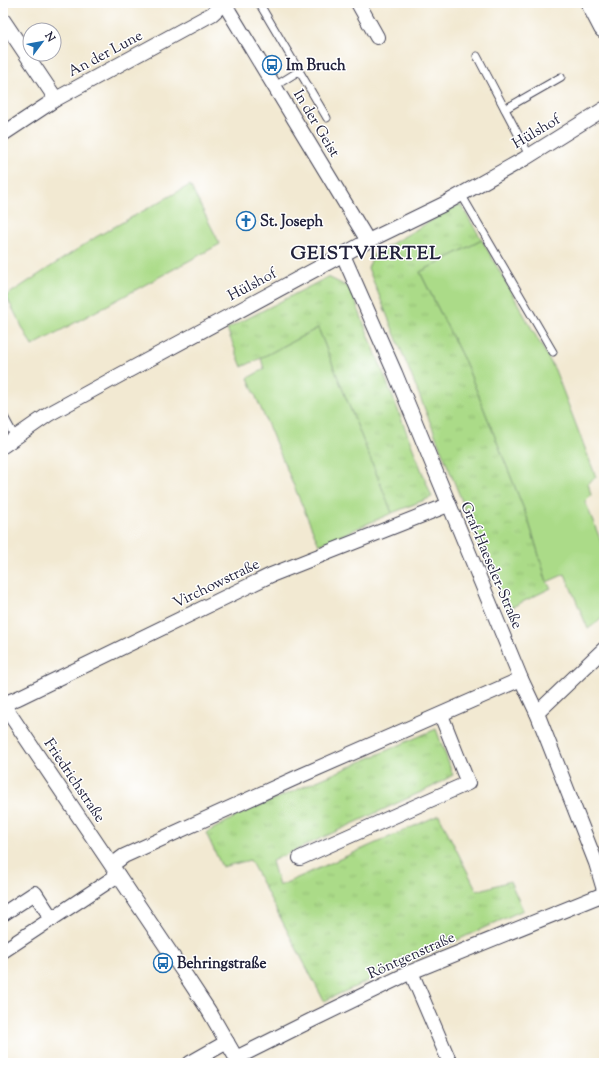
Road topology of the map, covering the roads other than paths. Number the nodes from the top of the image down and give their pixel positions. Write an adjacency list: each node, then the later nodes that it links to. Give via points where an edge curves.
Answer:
1 (224, 3): 11 (street, In der Geist); 12 (street, An der Lune, via 212,14)
2 (259, 3): 9 (lane)
3 (358, 3): 7 (street)
4 (591, 3): 6 (street)
5 (3, 20): 12 (street)
6 (604, 28)
7 (377, 37)
8 (477, 56): 13 (lane)
9 (299, 71): 11 (lane); 15 (lane)
10 (561, 77): 13 (lane)
11 (275, 86): 19 (street, In der Geist)
12 (56, 99): 16 (street, An der Lune)
13 (505, 109): 17 (lane)
14 (604, 109): 17 (street, Hülshof)
15 (327, 118)
16 (3, 134)
17 (529, 155): 18 (street, Hülshof)
18 (461, 194): 19 (street, Hülshof); 21 (lane)
19 (368, 241): 20 (street, Hülshof)
20 (343, 254): 23 (street, Hülshof, via 49,414); 25 (street, Graf-Haeseler-Straße, via 395,373)
21 (553, 352)
22 (3, 415): 23 (lane)
23 (15, 437): 24 (street, Hülshof)
24 (3, 446)
25 (448, 505): 27 (street, Graf-Haeseler-Straße); 28 (street, Virchowstraße, via 271,575)
26 (604, 649): 29 (street)
27 (521, 679): 29 (street, Graf-Haeseler-Straße); 30 (street)
28 (3, 704): 32 (street, Friedrichstraße)
29 (537, 713): 33 (street, Graf-Haeseler-Straße, via 596,863)
30 (441, 715): 31 (street, via 468,783); 32 (street, via 124,856)
31 (300, 858)
32 (115, 870): 36 (street); 39 (street, Friedrichstraße)
33 (604, 890)
34 (604, 894): 38 (street, Röntgenstraße)
35 (3, 914): 36 (street, via 35,893)
36 (52, 919): 37 (street)
37 (3, 951)
38 (411, 972): 40 (street, Röntgenstraße, via 312,1020); 42 (street)
39 (227, 1042): 40 (street, Friedrichstraße); 41 (street)
40 (238, 1061)
41 (190, 1063)
42 (450, 1063)

